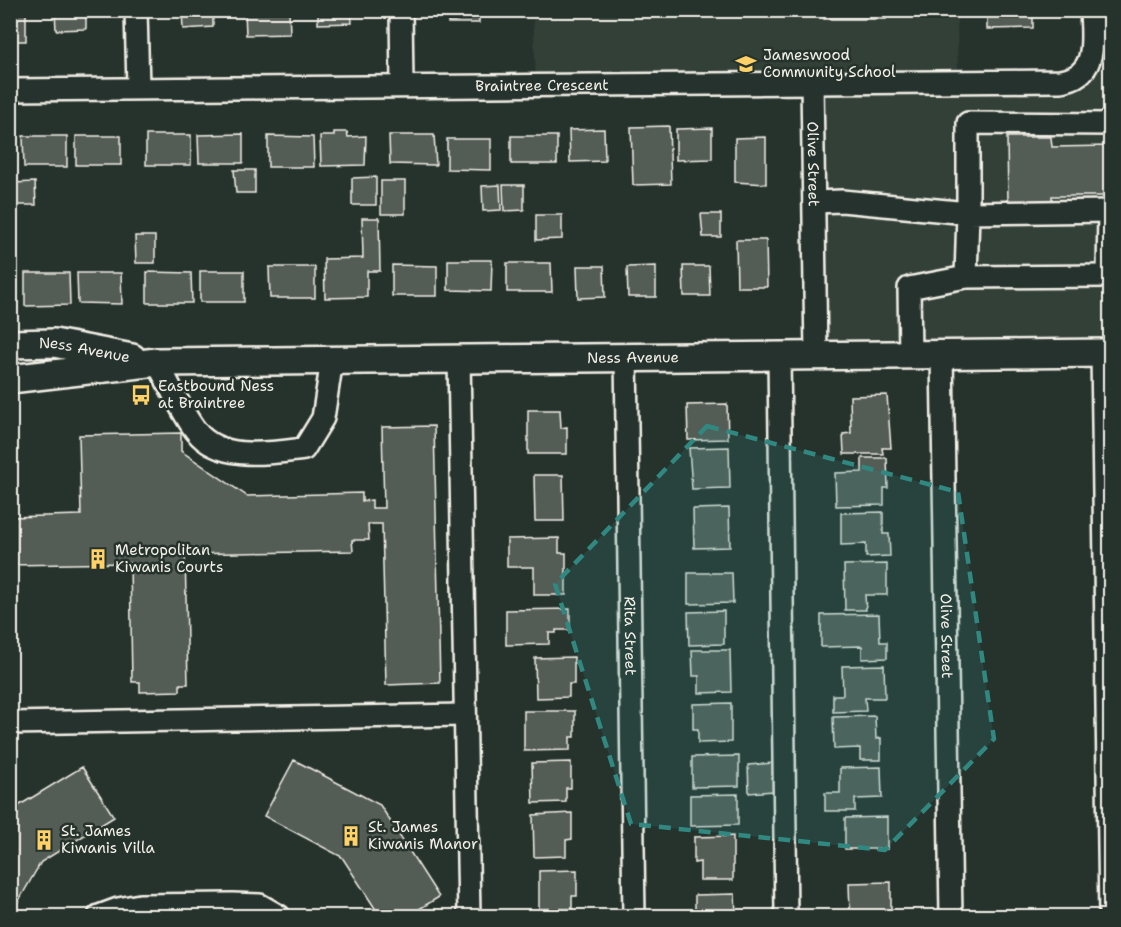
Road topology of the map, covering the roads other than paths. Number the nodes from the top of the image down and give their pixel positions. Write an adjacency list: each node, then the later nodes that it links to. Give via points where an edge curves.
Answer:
1 (136, 10): 6 (street)
2 (401, 10): 5 (street)
3 (1091, 10): 4 (street, Braintree Crescent, via 1092,56 1088,66 1075,77 1051,81)
4 (812, 81): 5 (street, Braintree Crescent); 9 (street, Olive Street)
5 (402, 85): 6 (street, Braintree Crescent)
6 (138, 88): 7 (street, Braintree Crescent)
7 (10, 90)
8 (1110, 124): 11 (street, via 968,123)
9 (814, 202): 11 (street); 20 (street, Olive Street)
10 (1110, 211): 11 (street); 12 (street)
11 (968, 213): 13 (street)
12 (1109, 276): 13 (street)
13 (966, 277): 17 (street, via 909,288)
14 (10, 344): 23 (main road, Ness Avenue, via 54,343)
15 (1106, 353): 16 (main road, Ness Avenue); 33 (street)
16 (942, 354): 17 (main road, Ness Avenue); 32 (street, Olive Street)
17 (910, 355): 20 (main road, Ness Avenue)
18 (626, 356): 19 (main road, Ness Avenue); 21 (main road, Ness Avenue); 30 (street, Rita Street)
19 (779, 356): 20 (main road, Ness Avenue); 31 (street)
20 (816, 356)
21 (459, 358): 22 (main road, Ness Avenue); 25 (street)
22 (332, 360): 23 (main road, Ness Avenue); 23 (street, via 323,418 304,449 256,455 214,446 196,431)
23 (157, 362): 24 (main road, Ness Avenue)
24 (10, 379)
25 (465, 715): 26 (street); 29 (street)
26 (10, 723)
27 (99, 916): 28 (street, via 140,905 232,903 260,905)
28 (279, 916)
29 (469, 916)
30 (634, 916)
31 (786, 916)
32 (951, 916)
33 (1110, 916)

